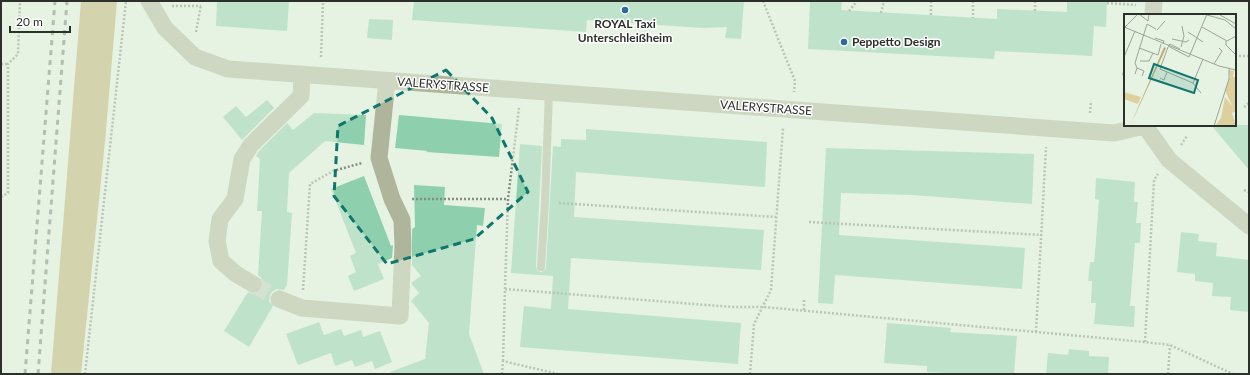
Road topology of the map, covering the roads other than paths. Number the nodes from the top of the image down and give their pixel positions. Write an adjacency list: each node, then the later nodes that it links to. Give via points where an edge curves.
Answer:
1 (149, 1): 2 (street, VALERYSTRASSE, via 165,28 195,57 228,69)
2 (302, 74): 3 (street, VALERYSTRASSE); 8 (street, via 301,96 251,145 242,159 235,199 220,219 216,242 221,261)
3 (387, 81): 4 (street, VALERYSTRASSE); 9 (street, VALERYSTRASSE, via 379,158 392,199 402,220 400,316 302,308)
4 (549, 92): 5 (street, VALERYSTRASSE, via 1114,133); 7 (lane)
5 (1145, 126): 6 (street, via 1169,160)
6 (1249, 226)
7 (541, 267)
8 (253, 284)
9 (278, 299)

